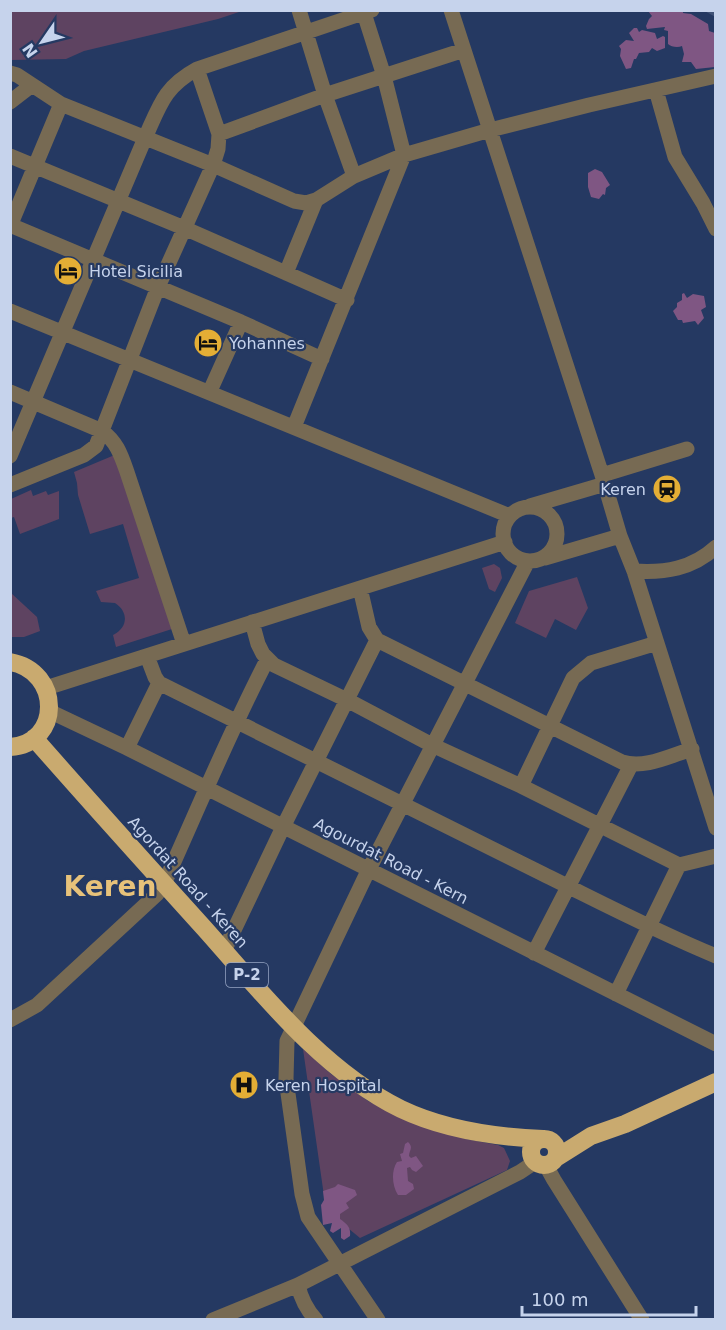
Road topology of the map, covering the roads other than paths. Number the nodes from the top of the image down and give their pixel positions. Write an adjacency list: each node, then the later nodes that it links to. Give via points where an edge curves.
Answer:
1 (299, 10): 4 (street)
2 (452, 10): 5 (street)
3 (366, 11): 4 (street); 8 (street)
4 (306, 34): 6 (street); 12 (street)
5 (464, 50): 8 (street); 15 (street)
6 (197, 69): 16 (street); 17 (street, via 167,91)
7 (10, 73): 10 (street)
8 (384, 76): 12 (street); 18 (street)
9 (713, 79): 11 (street)
10 (32, 85): 13 (street); 14 (street)
11 (656, 90): 15 (street); 27 (street, via 675,157)
12 (325, 95): 16 (street); 22 (street)
13 (10, 102)
14 (61, 104): 17 (street); 21 (street)
15 (490, 130): 18 (street); 44 (street)
16 (219, 134): 20 (street)
17 (145, 138): 20 (street); 24 (street)
18 (404, 155): 22 (street); 31 (street)
19 (10, 156): 21 (street)
20 (213, 165): 23 (street, via 294,201); 26 (street)
21 (34, 166): 24 (street); 25 (street)
22 (354, 176): 23 (street)
23 (316, 200): 29 (street)
24 (119, 201): 26 (street); 28 (street)
25 (11, 226): 28 (street)
26 (183, 228): 29 (street); 30 (street)
27 (716, 229)
28 (93, 260): 30 (street); 34 (street)
29 (286, 273): 31 (street)
30 (158, 287): 33 (street); 36 (street)
31 (347, 300): 35 (street)
32 (10, 311): 34 (street)
33 (241, 322): 35 (street); 37 (street)
34 (62, 332): 36 (street); 39 (street)
35 (322, 359): 40 (street)
36 (128, 360): 37 (street); 41 (street)
37 (210, 391): 40 (street)
38 (10, 392): 39 (street)
39 (33, 401): 41 (street); 43 (street)
40 (294, 427): 47 (street)
41 (102, 431): 45 (street, via 96,446 84,455); 57 (street, via 119,449)
42 (687, 449): 44 (street)
43 (10, 456)
44 (604, 480): 46 (street); 48 (street)
45 (10, 485)
46 (525, 508): 47 (street); 51 (street, via 542,509 554,522 554,547)
47 (510, 516): 49 (street)
48 (620, 536): 51 (street); 52 (street)
49 (504, 542): 51 (street, via 513,555); 53 (street)
50 (716, 547): 52 (street, via 678,569)
51 (535, 560): 62 (street)
52 (634, 571): 56 (street)
53 (360, 588): 54 (street); 55 (street, via 369,627)
54 (252, 622): 57 (street); 59 (street)
55 (377, 640): 62 (street); 64 (street)
56 (657, 643): 67 (street, via 582,669 573,678); 72 (street)
57 (184, 644): 58 (street)
58 (147, 656): 61 (street); 63 (street)
59 (267, 660): 64 (street); 66 (street)
60 (10, 662): 63 (highway, via 36,673)
61 (159, 683): 66 (street); 71 (street)
62 (464, 684): 67 (street); 69 (street)
63 (46, 688): 65 (highway)
64 (347, 700): 69 (street); 73 (street)
65 (49, 711): 68 (highway); 71 (street, Agourdat Road - Kern)
66 (236, 720): 73 (street); 76 (street)
67 (550, 727): 74 (street); 75 (street)
68 (34, 738): 70 (highway); 84 (highway, Agordat Road - Keren / P-2)
69 (432, 745): 75 (street); 77 (street)
70 (10, 747)
71 (127, 748): 76 (street, Agourdat Road - Kern)
72 (692, 749): 74 (street); 80 (street)
73 (317, 760): 77 (street); 79 (street)
74 (631, 765): 78 (street)
75 (521, 786): 78 (street)
76 (208, 789): 79 (street, Agourdat Road - Kern); 84 (street)
77 (402, 806): 83 (street); 85 (street)
78 (601, 826): 82 (street); 85 (street)
79 (283, 827): 83 (street, Agourdat Road - Kern); 87 (street)
80 (716, 828)
81 (716, 856): 82 (street)
82 (679, 865): 86 (street)
83 (368, 871): 88 (street, Agourdat Road - Kern); 92 (street)
84 (164, 884): 87 (highway, Agordat Road - Keren / P-2); 91 (street, via 37,1005)
85 (569, 887): 86 (street); 88 (street)
86 (648, 926): 89 (street); 90 (street)
87 (224, 951): 92 (highway, Agordat Road - Keren / P-2)
88 (534, 953): 90 (street, Agourdat Road - Kern)
89 (716, 956)
90 (616, 994): 93 (street, Agourdat Road - Kern)
91 (10, 1020)
92 (294, 1026): 96 (highway, Agordat Road - Keren / P-2, via 324,1056 401,1109 438,1123); 99 (street, via 285,1052 286,1079 302,1194 308,1217)
93 (716, 1044)
94 (716, 1082): 95 (highway, Agordat Road - Keren / P-2)
95 (591, 1136): 97 (highway, Agordat Road - Keren / P-2); 98 (highway, P-2)
96 (509, 1138): 97 (highway, Agordat Road - Keren / P-2); 98 (highway)
97 (545, 1139): 98 (highway, via 556,1146)
98 (543, 1161): 99 (street); 104 (street)
99 (341, 1263): 100 (street); 103 (street)
100 (298, 1285): 101 (street); 102 (street, via 301,1299)
101 (213, 1320)
102 (316, 1320)
103 (378, 1320)
104 (642, 1320)

